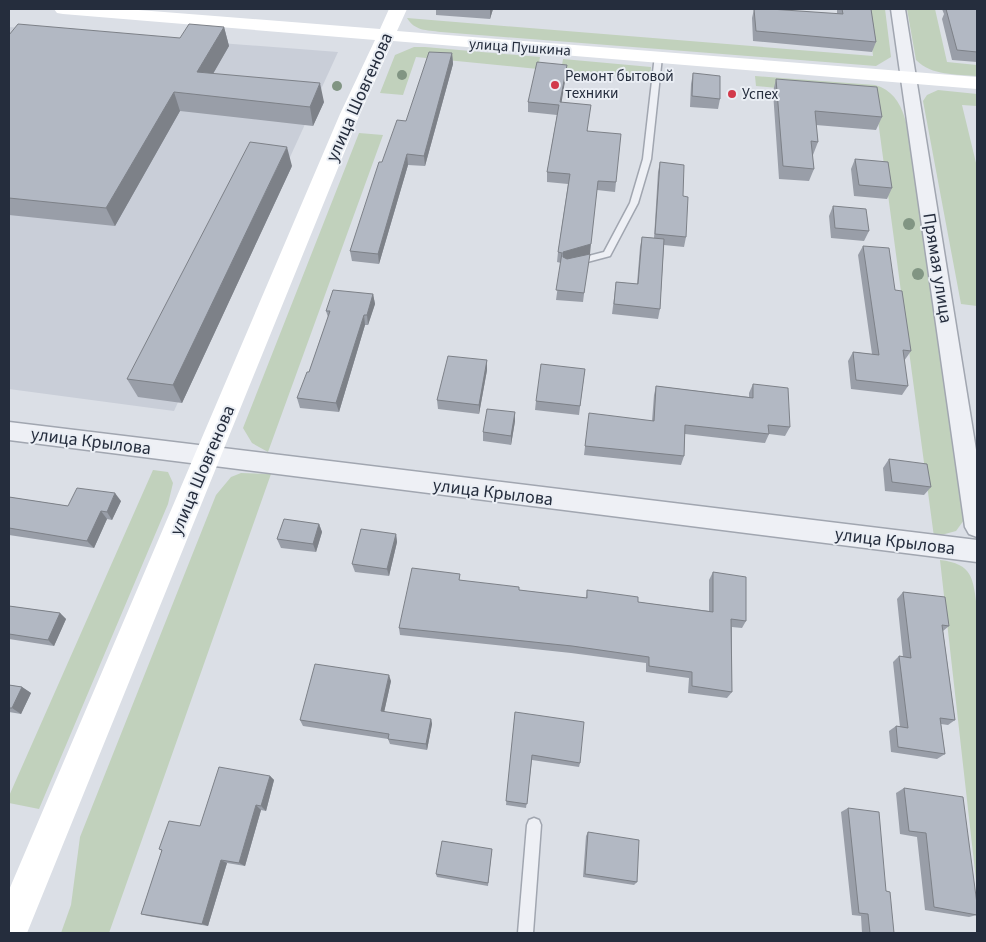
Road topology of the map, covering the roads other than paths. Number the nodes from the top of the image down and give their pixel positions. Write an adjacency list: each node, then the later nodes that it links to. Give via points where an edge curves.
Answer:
1 (63, 9): 4 (main road, улица Пушкина)
2 (398, 9): 4 (main road, улица Шовгенова)
3 (898, 9): 6 (street, Прямая улица)
4 (386, 36): 5 (main road, улица Пушкина); 10 (main road, улица Шовгенова, via 350,114)
5 (658, 58): 6 (main road, улица Пушкина); 8 (lane, via 646,159 634,203 607,254)
6 (909, 77): 7 (main road, улица Пушкина); 11 (street, Прямая улица)
7 (977, 83)
8 (567, 264)
9 (9, 431): 10 (street, улица Крылова)
10 (209, 457): 12 (street, улица Крылова); 14 (main road, улица Шовгенова)
11 (977, 527)
12 (977, 551)
13 (534, 825): 15 (lane)
14 (9, 933)
15 (525, 933)

